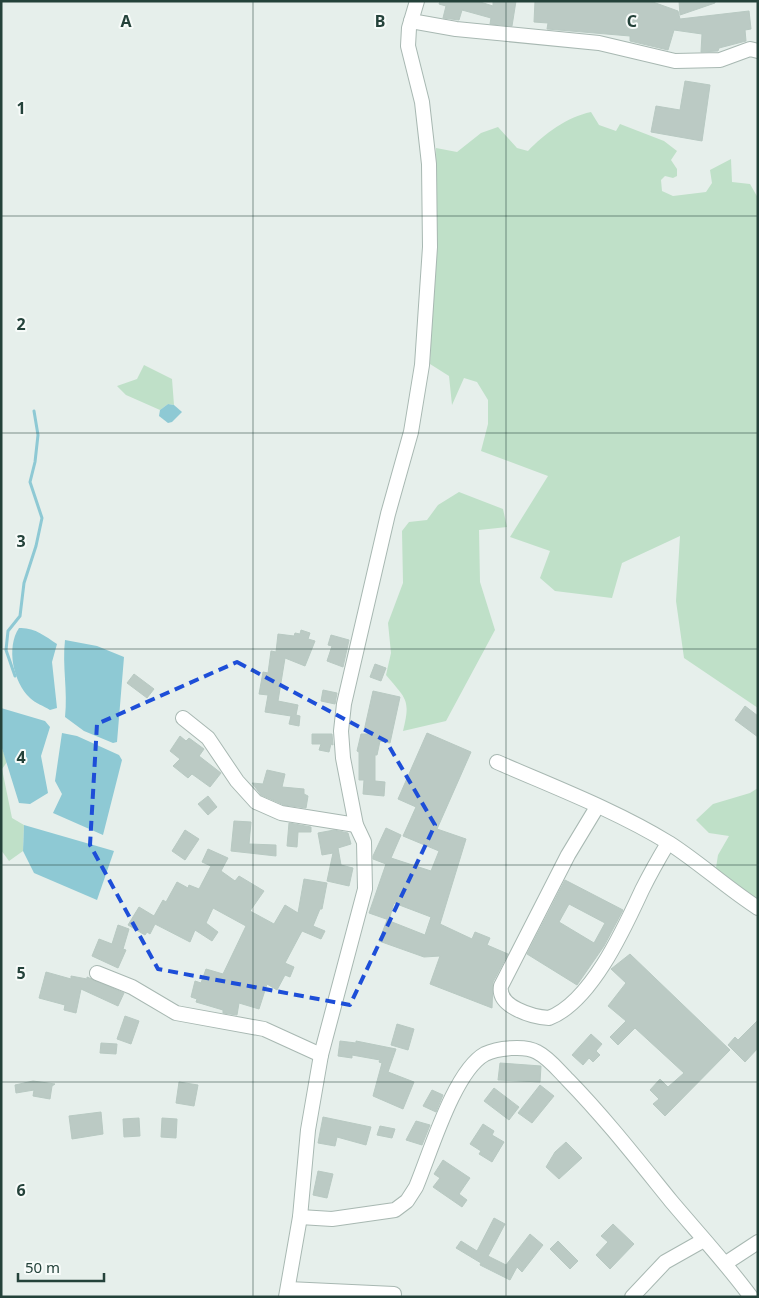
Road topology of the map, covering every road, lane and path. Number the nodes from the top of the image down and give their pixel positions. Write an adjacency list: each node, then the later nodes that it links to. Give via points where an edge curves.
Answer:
1 (417, 1): 2 (street)
2 (411, 21): 3 (street, via 456,30 599,43 675,61 720,60 750,49); 7 (street, via 408,46 422,102 429,164 427,315 418,402 344,704 342,758)
3 (758, 51)
4 (183, 718): 7 (street, via 214,745 237,781 256,802 281,813)
5 (497, 762): 6 (street)
6 (597, 807): 8 (street); 8 (street, via 568,855 501,986 502,997 509,1004 549,1018 572,1003 613,951)
7 (356, 825): 11 (street, via 364,842 365,889)
8 (668, 843): 9 (street, via 706,867)
9 (758, 908)
10 (97, 973): 11 (street, via 132,987 176,1013 264,1029)
11 (321, 1055): 12 (street, via 308,1130)
12 (300, 1217): 13 (street, via 332,1219 395,1210 416,1187 465,1074 486,1054 518,1048 536,1051 588,1101); 16 (street)
13 (704, 1240): 15 (street); 18 (street, via 665,1262)
14 (758, 1242): 15 (street)
15 (726, 1263): 19 (street)
16 (287, 1293): 17 (street)
17 (394, 1294)
18 (632, 1297)
19 (751, 1297)

